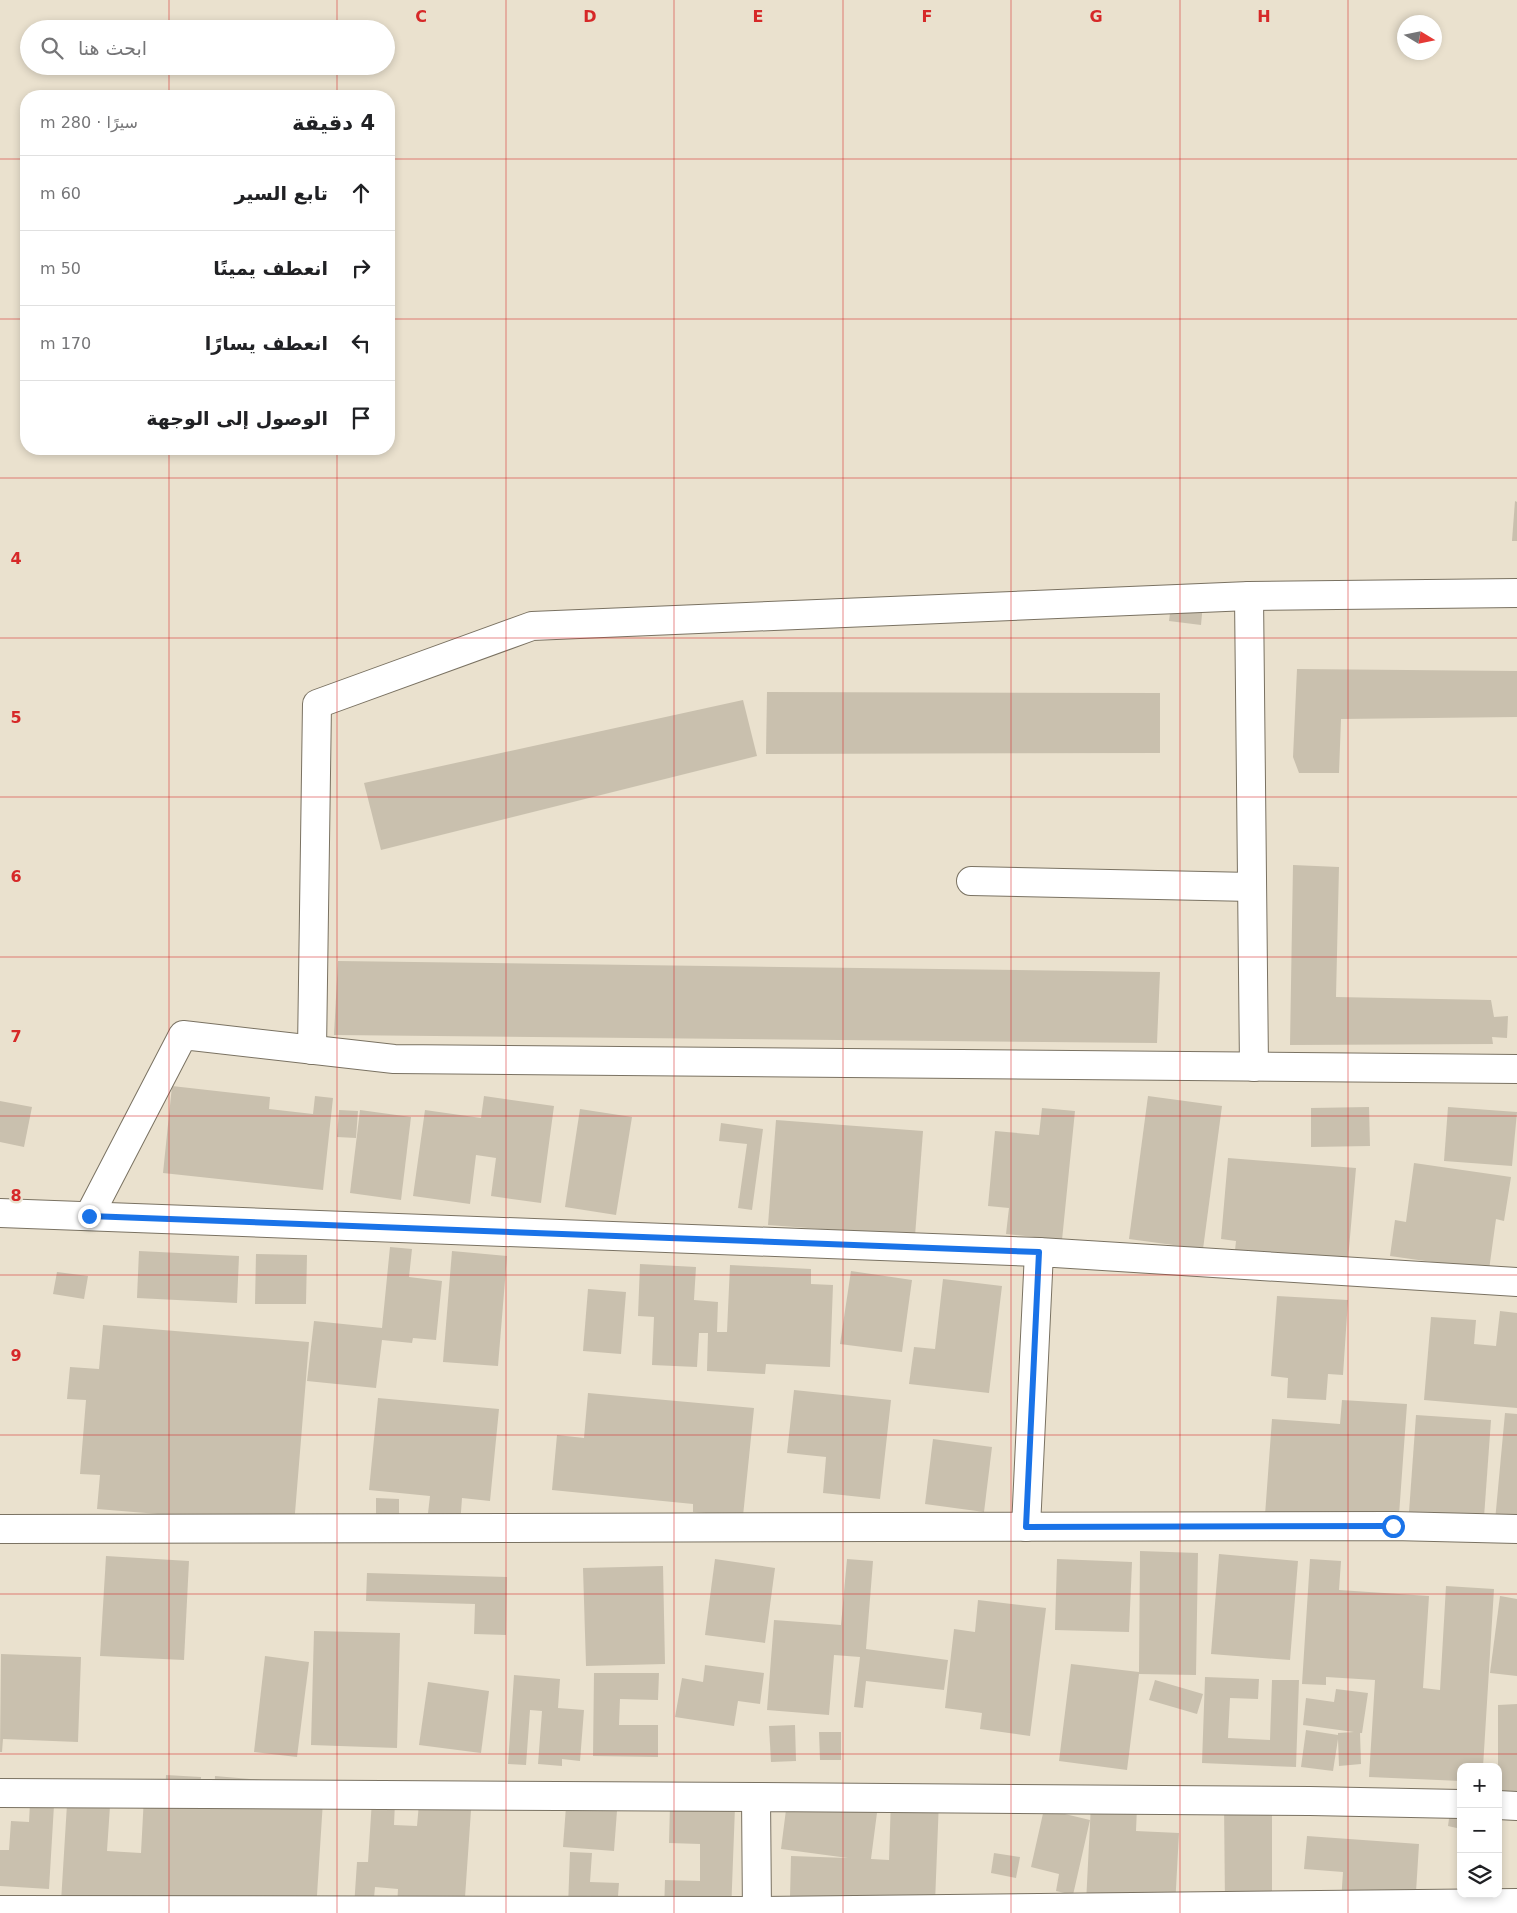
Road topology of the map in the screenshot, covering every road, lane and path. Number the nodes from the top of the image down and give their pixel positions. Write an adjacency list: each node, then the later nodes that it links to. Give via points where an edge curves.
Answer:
1 (1517, 592): 2 (street)
2 (1249, 596): 4 (street); 5 (street, via 532,626 317,704)
3 (971, 881): 4 (street)
4 (1252, 887): 6 (street)
5 (312, 1050): 6 (street, via 394,1059); 9 (street, via 183,1035)
6 (1254, 1067): 7 (street)
7 (1517, 1069)
8 (0, 1213): 9 (street)
9 (89, 1216): 10 (street)
10 (1039, 1252): 11 (street); 12 (street)
11 (1517, 1282)
12 (1026, 1527): 13 (street); 14 (street)
13 (0, 1529)
14 (1517, 1529)
15 (0, 1793): 16 (street)
16 (756, 1797): 17 (street); 22 (street)
17 (1457, 1804)
18 (1502, 1805): 19 (street)
19 (1517, 1806)
20 (1517, 1903): 22 (street)
21 (0, 1910): 22 (street)
22 (757, 1912)

